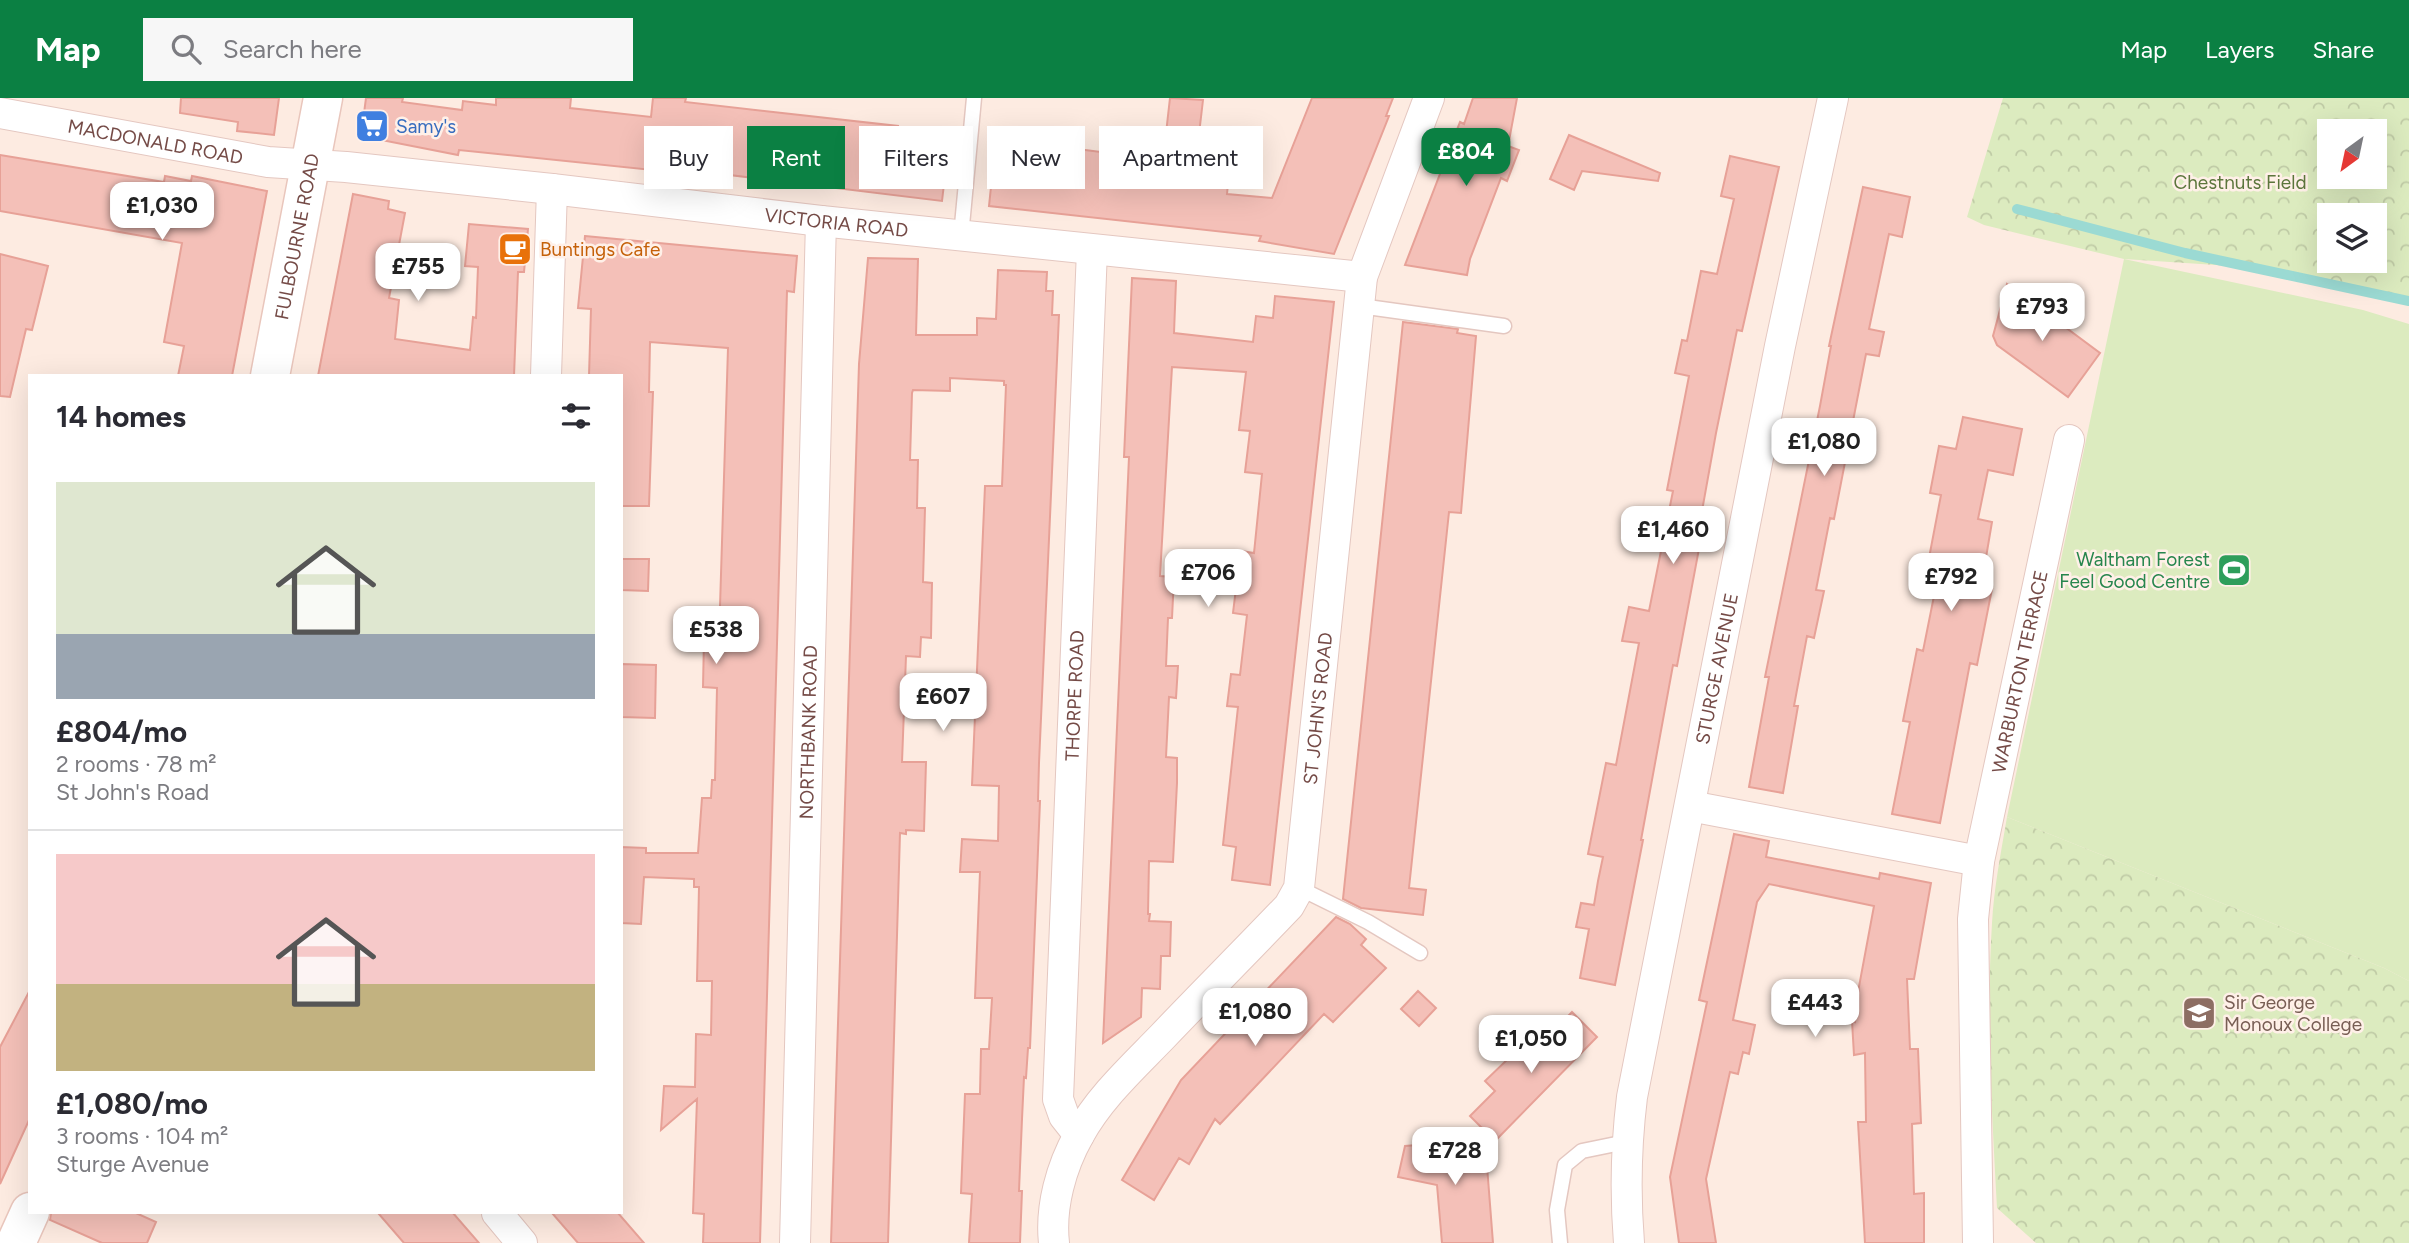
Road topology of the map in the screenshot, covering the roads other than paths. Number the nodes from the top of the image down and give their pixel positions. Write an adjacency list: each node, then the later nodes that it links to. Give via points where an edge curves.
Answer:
1 (323, 98): 6 (main road, FULBOURNE ROAD)
2 (974, 98): 9 (lane)
3 (1429, 98): 11 (street, ST JOHN'S ROAD)
4 (1833, 98): 16 (street, STURGE AVENUE)
5 (0, 113): 6 (street, MACDONALD ROAD, via 268,162)
6 (310, 165): 7 (street, VICTORIA ROAD); 13 (main road, FULBOURNE ROAD)
7 (552, 189): 8 (street, VICTORIA ROAD); 14 (street)
8 (821, 221): 9 (street, VICTORIA ROAD); 24 (street, NORTHBANK ROAD)
9 (961, 236): 10 (street, VICTORIA ROAD)
10 (1092, 250): 11 (street, VICTORIA ROAD); 20 (street, THORPE ROAD, via 1058,1100)
11 (1361, 291): 12 (lane); 18 (street, ST JOHN'S ROAD)
12 (1504, 326)
13 (270, 374)
14 (546, 374)
15 (2069, 440): 17 (street, WARBURTON TERRACE)
16 (1690, 806): 17 (street); 21 (street, STURGE AVENUE)
17 (1979, 862): 28 (street, WARBURTON TERRACE, via 1973,919)
18 (1299, 888): 19 (lane); 20 (street, ST JOHN'S ROAD, via 1289,906 1127,1073)
19 (1420, 953)
20 (1079, 1135): 25 (street, ST JOHN'S ROAD, via 1057,1193 1051,1220)
21 (1626, 1142): 26 (lane, via 1582,1150 1564,1165 1557,1210); 27 (street, STURGE AVENUE)
22 (498, 1214): 23 (street)
23 (522, 1243)
24 (794, 1243)
25 (1054, 1243)
26 (1560, 1243)
27 (1629, 1243)
28 (1978, 1243)

